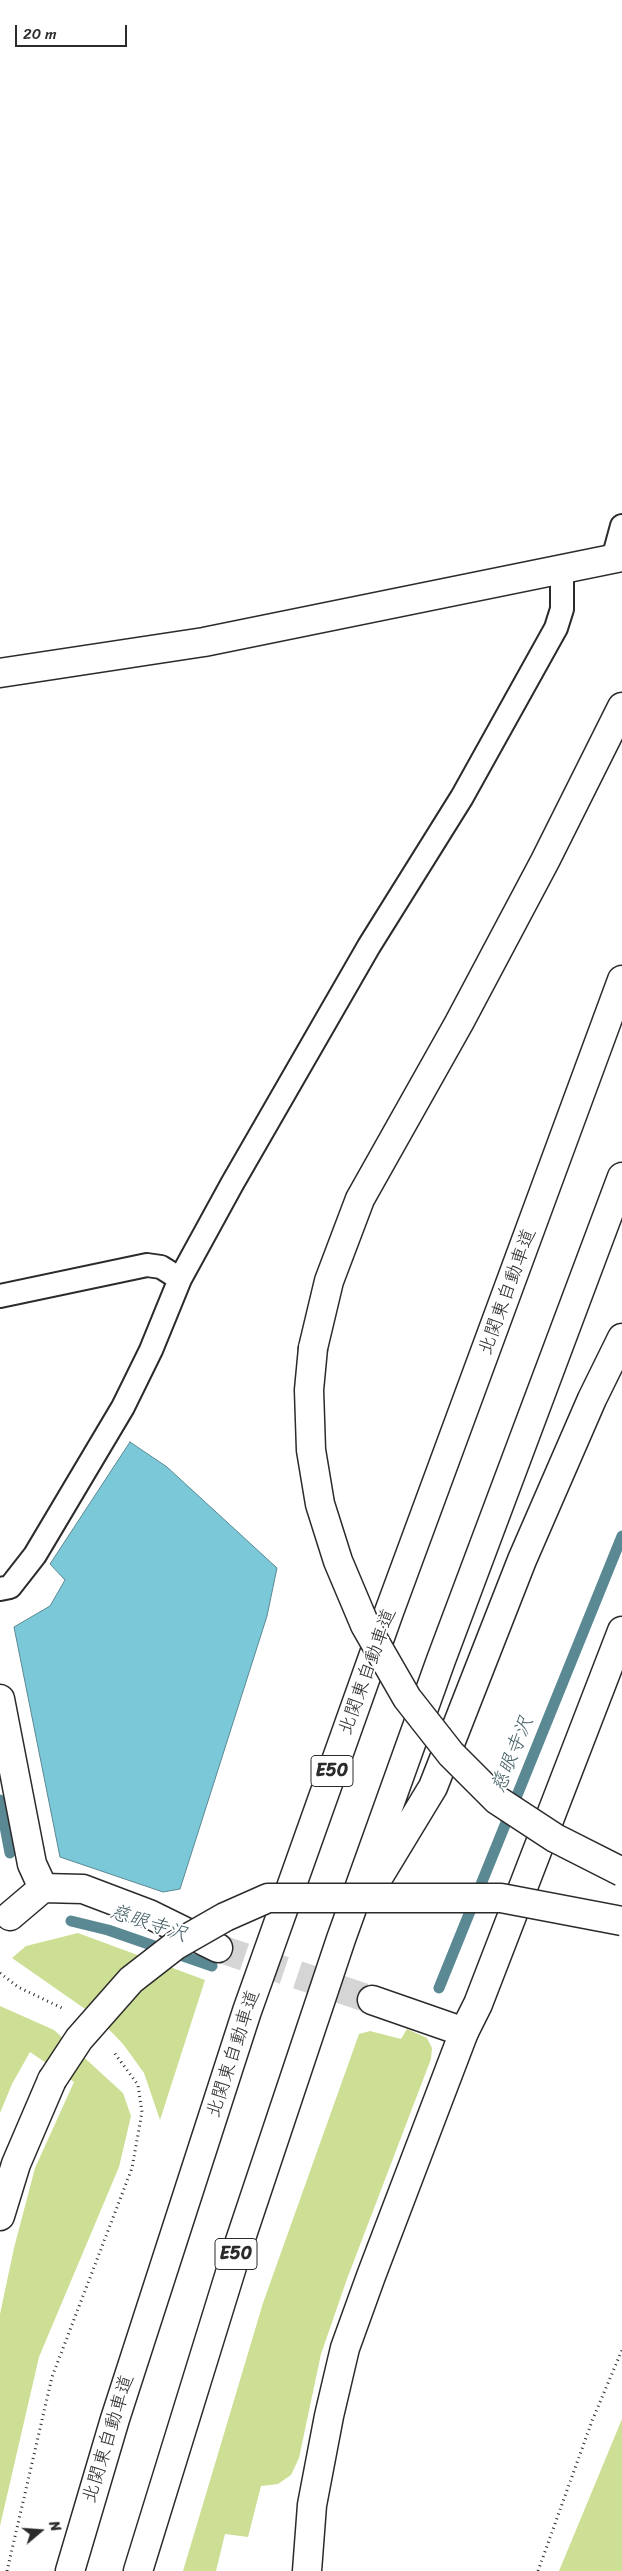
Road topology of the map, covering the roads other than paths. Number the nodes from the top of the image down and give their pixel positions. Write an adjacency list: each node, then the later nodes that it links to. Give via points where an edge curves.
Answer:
1 (622, 526): 2 (lane)
2 (617, 558): 3 (main road)
3 (562, 570): 4 (main road, via 204,642); 8 (lane, via 562,609 556,628 462,797 295,1073)
4 (0, 673)
5 (622, 707): 14 (main road, bridge, via 459,1023 360,1199 329,1281 313,1348 309,1390 311,1450 320,1504 338,1561 366,1625 407,1698 451,1754 497,1800 555,1838)
6 (622, 980): 23 (main road, 北関東自動車道 / E50, via 383,1631 251,2002 118,2410)
7 (622, 1177): 18 (main road, E50, via 444,1651)
8 (180, 1279): 9 (lane, via 161,1267 147,1265); 11 (lane, via 123,1407 35,1555 10,1587)
9 (0, 1296)
10 (622, 1338): 18 (main road, via 522,1560 432,1787)
11 (0, 1589)
12 (622, 1631): 21 (main road, via 478,2004)
13 (0, 1699): 15 (main road, via 32,1864)
14 (622, 1872)
15 (43, 1888): 16 (main road); 19 (main road, via 83,1889 149,1914)
16 (3, 1920)
17 (622, 1921): 22 (main road, bridge, via 501,1898 268,1898 225,1917 176,1945 132,1980 79,2039 52,2080 16,2164)
18 (341, 1939): 24 (main road, E50, via 239,2244)
19 (218, 1948)
20 (372, 2000): 21 (main road)
21 (464, 2032): 25 (main road, via 345,2348 312,2505)
22 (0, 2216)
23 (70, 2571)
24 (138, 2571)
25 (307, 2571)

